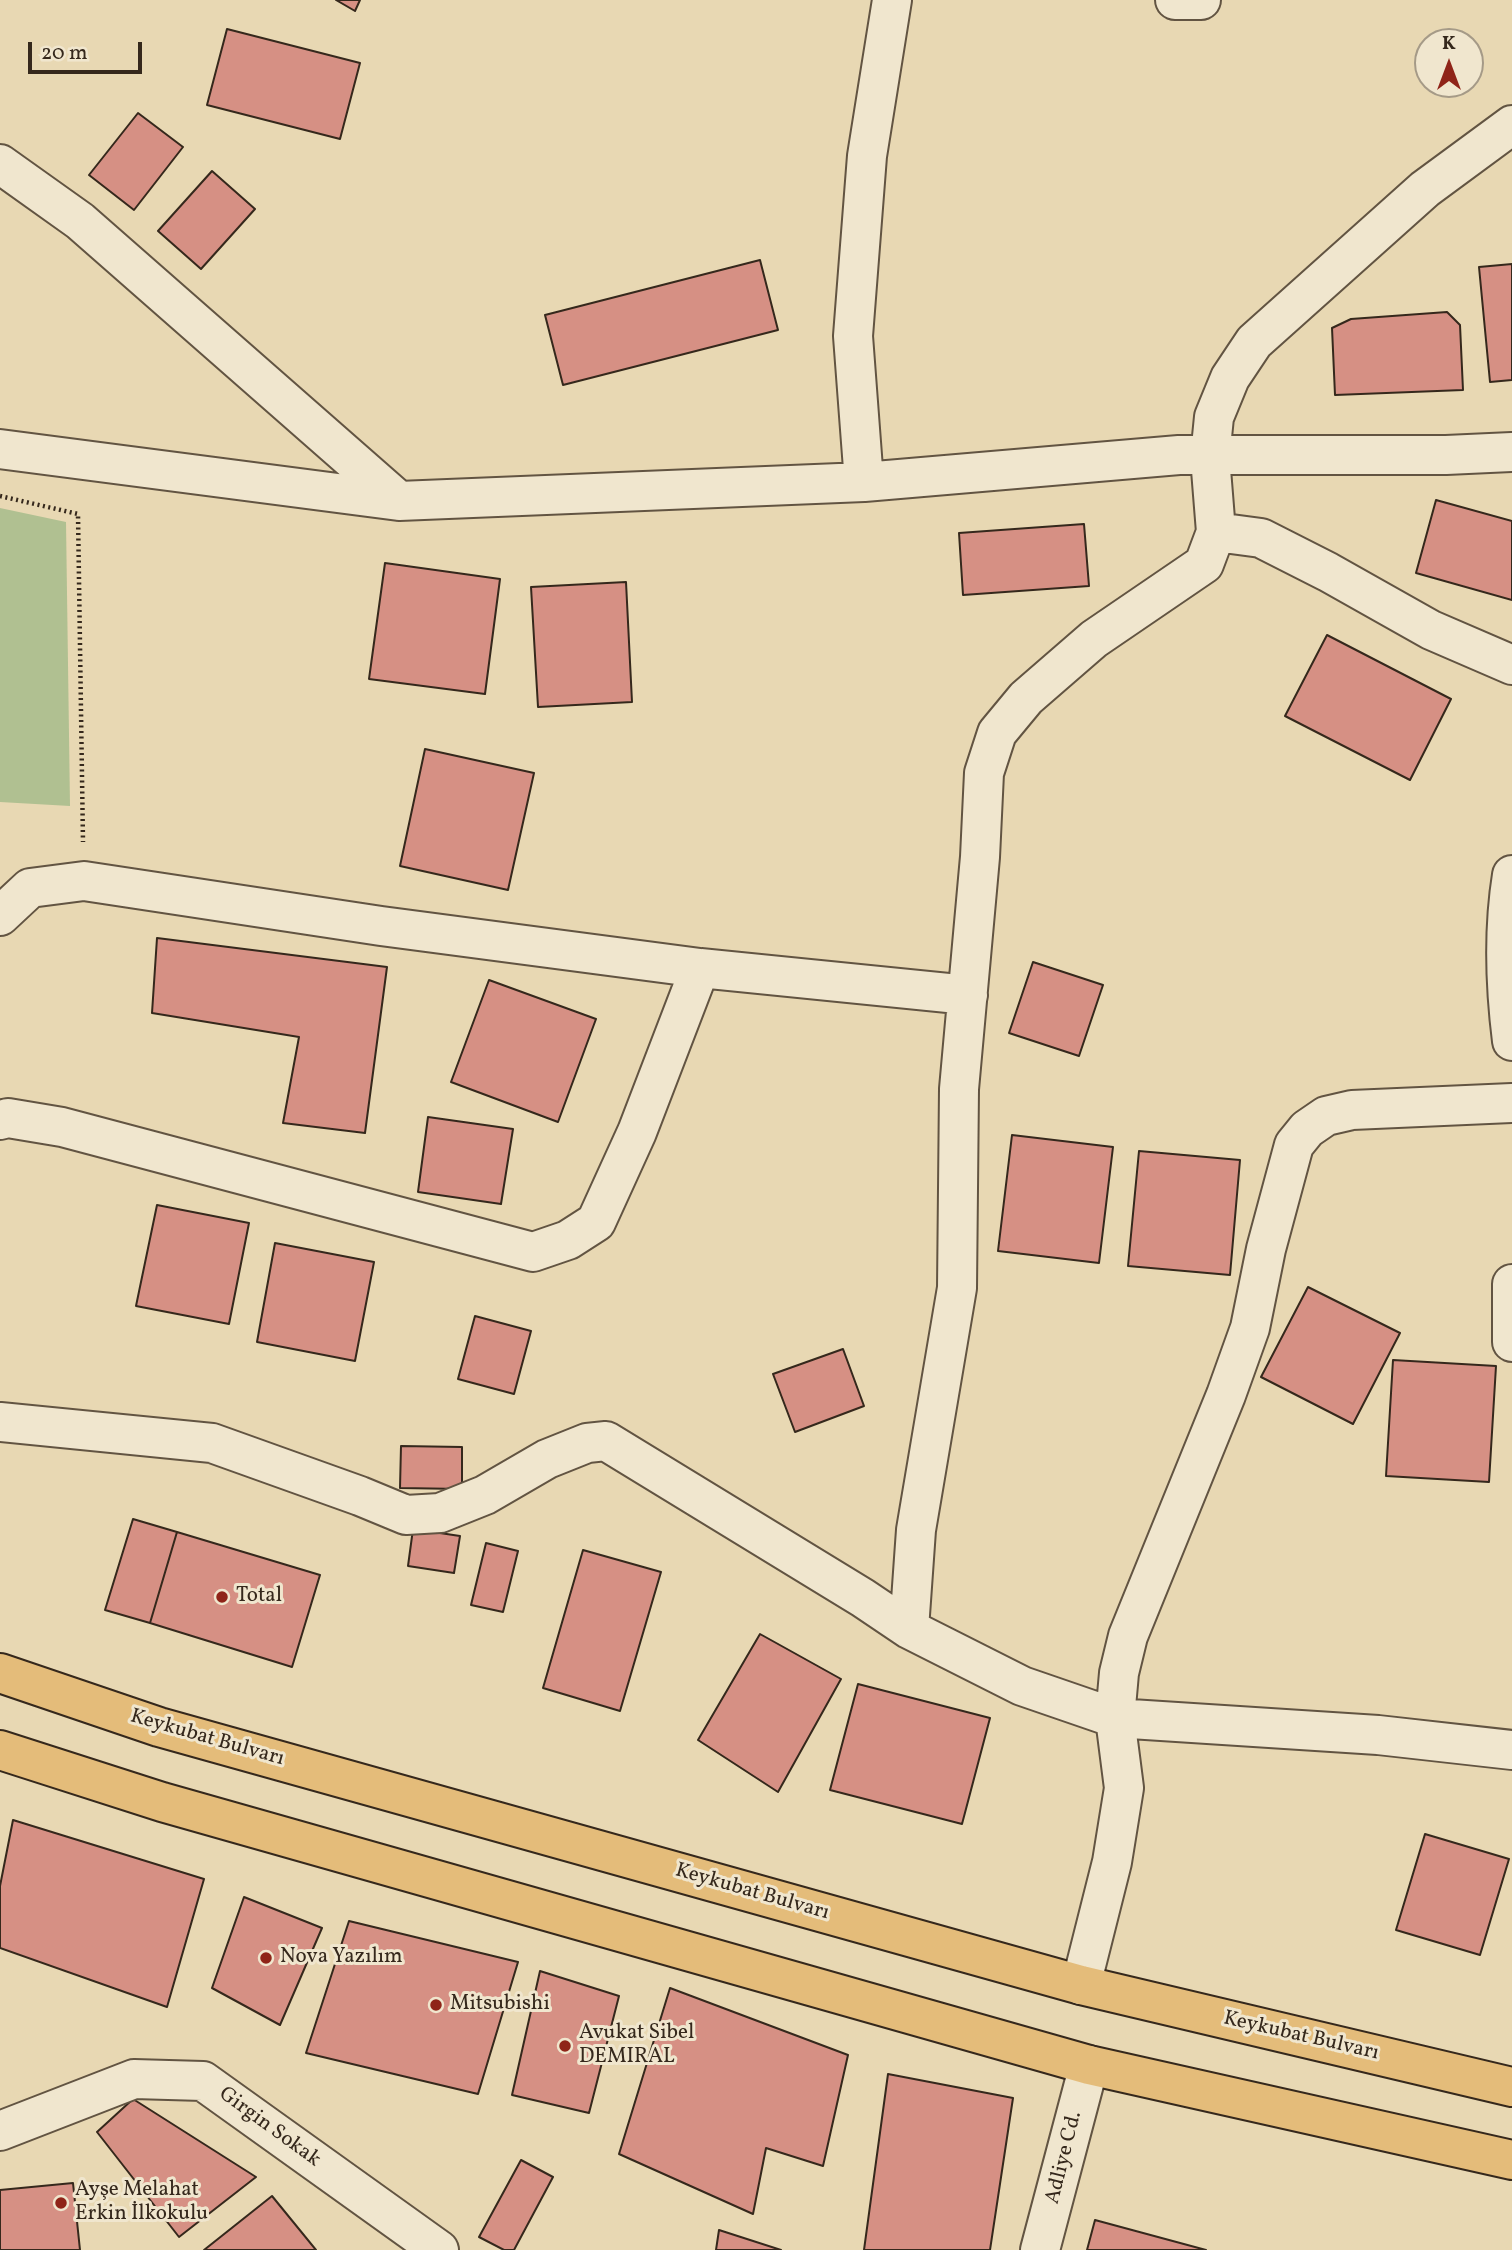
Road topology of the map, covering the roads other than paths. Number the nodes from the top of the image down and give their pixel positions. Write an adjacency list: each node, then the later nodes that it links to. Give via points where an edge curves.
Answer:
1 (892, 0): 9 (street, via 867,156 853,336)
2 (1175, 0): 3 (street)
3 (1201, 0)
4 (1512, 125): 8 (street, via 1426,189 1254,342 1230,378 1214,417)
5 (0, 164): 10 (street, via 80,221)
6 (0, 449): 10 (street)
7 (1512, 452): 8 (street)
8 (1210, 457): 9 (street, via 1179,455); 11 (street)
9 (864, 482): 10 (street)
10 (399, 502)
11 (1216, 533): 12 (street, via 1261,537 1431,630); 16 (street, via 1204,564 1094,639 1026,698 997,733 984,773)
12 (1512, 664)
13 (1512, 875): 17 (street, via 1504,962)
14 (0, 916): 15 (street, via 30,888 84,881)
15 (700, 968): 16 (street); 19 (street, via 596,1222 568,1240 533,1252 62,1127)
16 (968, 995): 23 (street, via 959,1089 957,1289 916,1530)
17 (1512, 1041)
18 (1512, 1103): 25 (street, via 1352,1110 1326,1116 1294,1145 1250,1328 1128,1636)
19 (0, 1120)
20 (1512, 1284): 21 (street)
21 (1512, 1342)
22 (0, 1422): 23 (street, via 212,1443 405,1515 440,1513 485,1495 547,1459 587,1443 606,1441)
23 (909, 1629): 25 (street, via 1022,1686)
24 (0, 1674): 29 (highway, Keykubat Bulvarı, via 173,1731)
25 (1115, 1718): 28 (street, via 1378,1735); 29 (street, via 1124,1788 1112,1862)
26 (1512, 1744): 28 (street)
27 (0, 1750): 30 (highway, via 162,1802)
28 (1512, 1750)
29 (1081, 1985): 31 (highway, Keykubat Bulvarı)
30 (1089, 2065): 33 (highway); 35 (street, Adliye Cd.)
31 (1512, 2087)
32 (0, 2131): 34 (street, Girgin Sokak, via 134,2079 203,2081)
33 (1512, 2160)
34 (439, 2250)
35 (1040, 2250)

